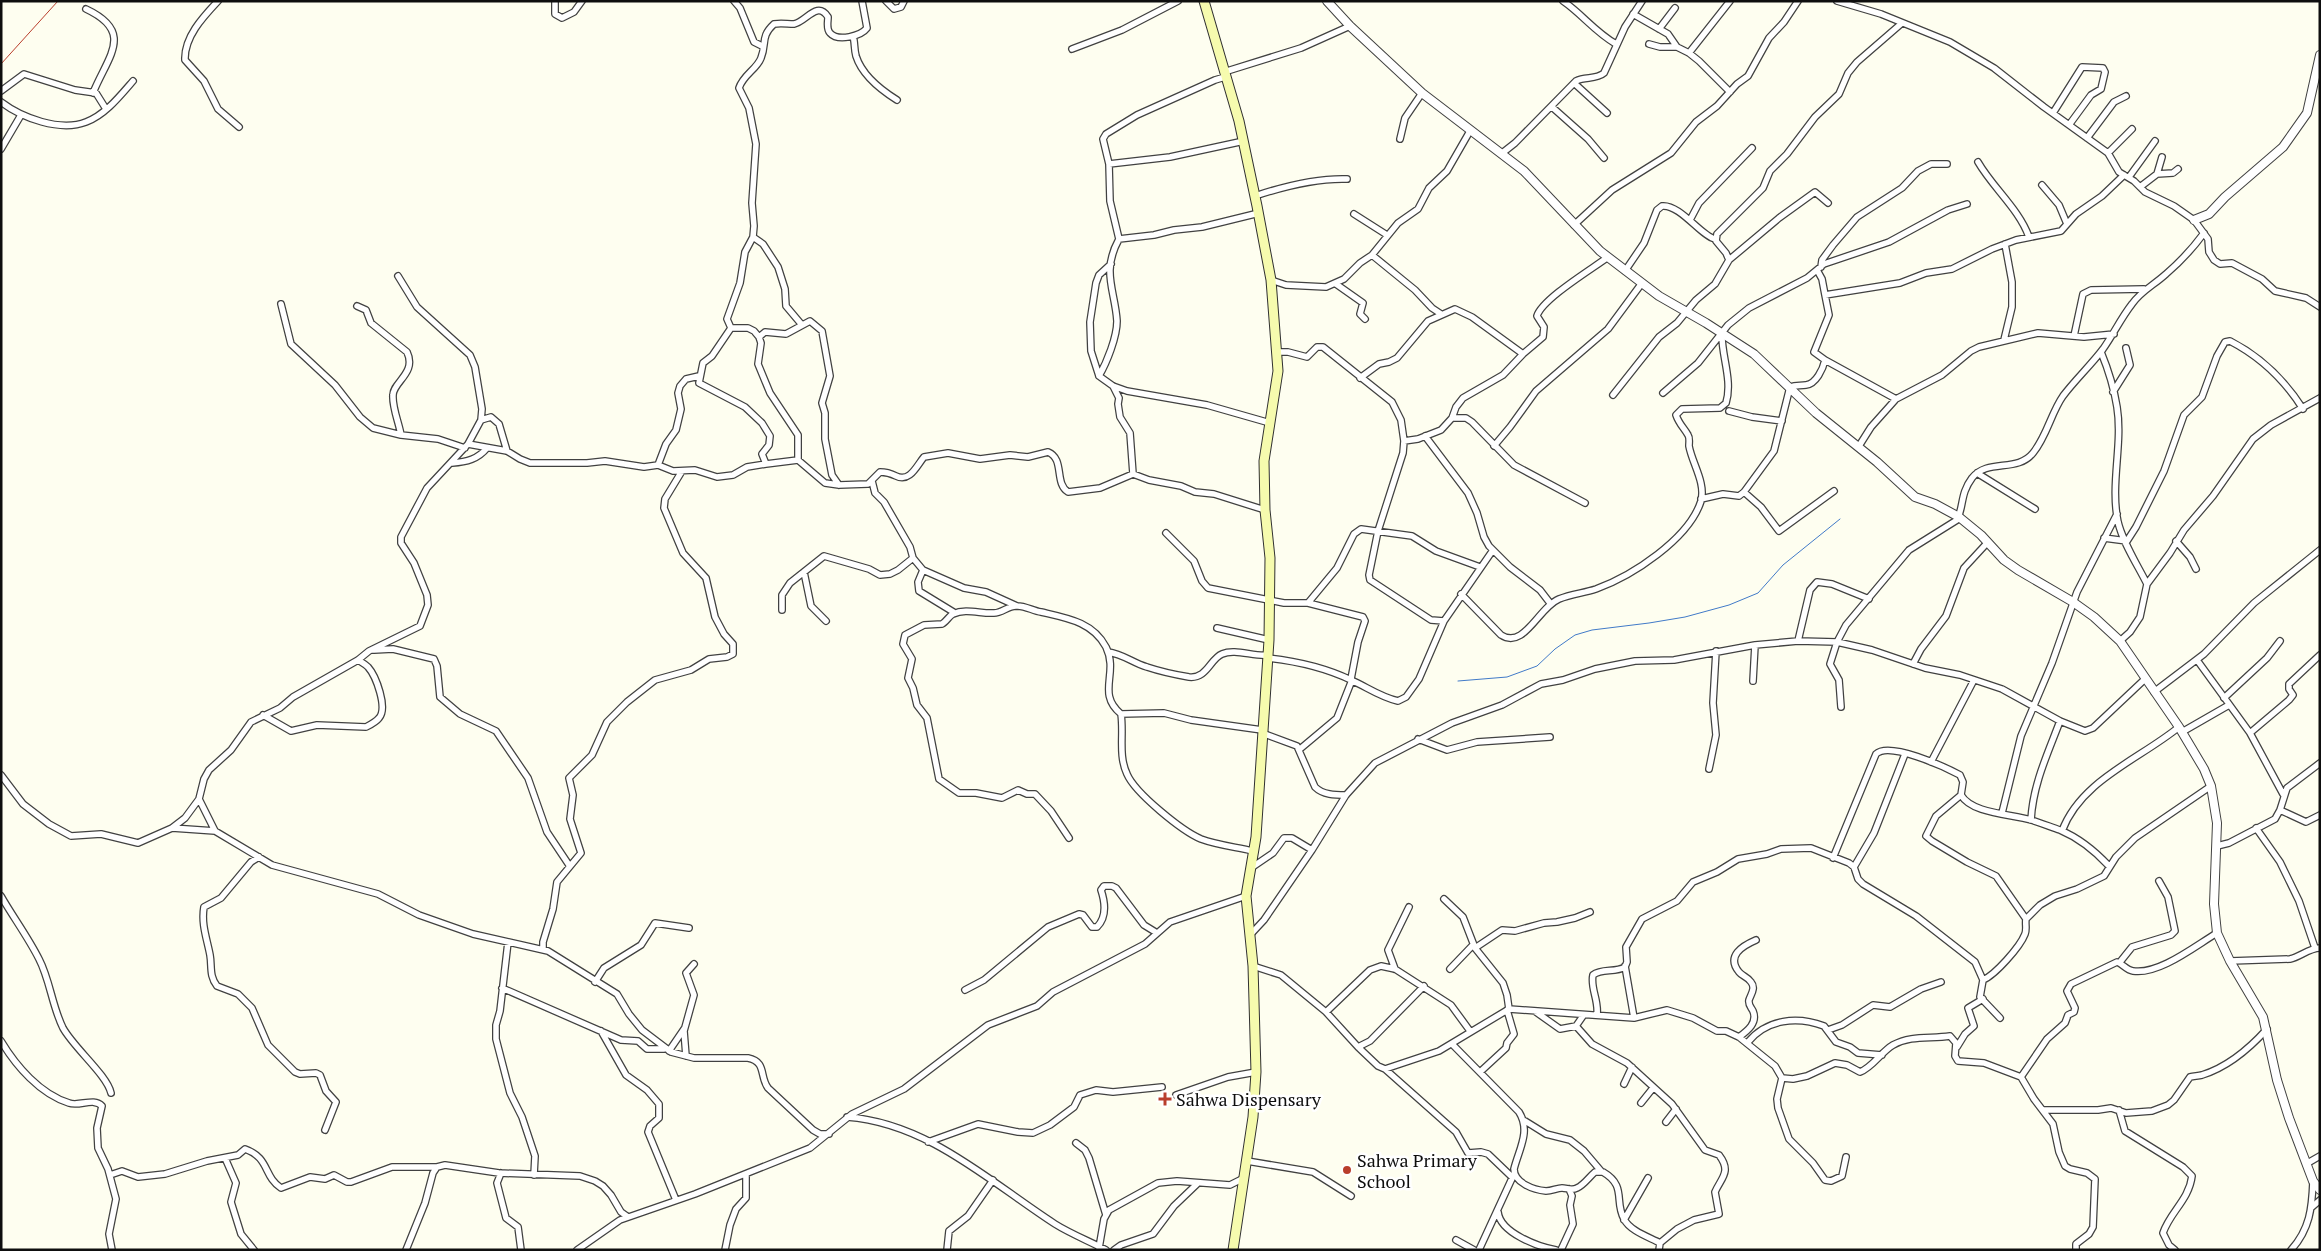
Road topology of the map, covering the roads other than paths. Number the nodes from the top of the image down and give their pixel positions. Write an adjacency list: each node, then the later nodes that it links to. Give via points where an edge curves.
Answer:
1 (218, 1): 46 (street, via 191,35 185,60 204,81 218,109)
2 (555, 1): 3 (street, via 555,14 562,18 574,12)
3 (582, 1)
4 (734, 1): 25 (street, via 754,42)
5 (862, 1): 22 (street, via 867,28 862,34)
6 (886, 1): 7 (street, via 894,9 901,7)
7 (904, 1)
8 (1178, 1): 27 (street, via 1122,30)
9 (1204, 1): 30 (main road)
10 (1327, 1): 20 (street)
11 (1563, 1): 23 (street)
12 (1642, 1): 18 (street)
13 (1730, 1): 28 (street)
14 (1798, 1): 34 (street, via 1769,38 1754,68)
15 (1837, 1): 19 (street)
16 (1675, 8): 21 (street)
17 (86, 9): 35 (street, via 107,22 114,34 114,48)
18 (1633, 14): 21 (street); 23 (street)
19 (1902, 23): 43 (street, via 1950,42 1994,68); 82 (street, via 1857,62 1839,94 1815,117 1772,169 1763,188 1744,210 1722,227)
20 (1350, 26): 30 (street, via 1302,48); 36 (street)
21 (1659, 30): 26 (street, via 1668,35)
22 (852, 36): 25 (street, via 831,34 827,14 815,10 799,22 774,24 764,36); 38 (street, via 856,57 863,69)
23 (1616, 44): 32 (street, via 1602,75)
24 (1649, 44): 26 (street)
25 (762, 46): 79 (street, via 760,60 739,88 749,108 756,144)
26 (1677, 47): 28 (street)
27 (1072, 49)
28 (1689, 53): 34 (street)
29 (2320, 55): 74 (street, via 2307,113 2283,147 2209,214)
30 (1225, 74): 52 (main road); 60 (street, via 1111,130 1103,139)
31 (133, 81): 41 (street)
32 (1574, 83): 40 (street); 42 (street)
33 (1, 91): 35 (street, via 24,74)
34 (1730, 92): 76 (street, via 1696,122 1671,153 1612,190)
35 (93, 93): 41 (street, via 99,95)
36 (1422, 93): 47 (street); 50 (street, via 1405,118)
37 (2126, 96): 49 (street, via 2114,102)
38 (897, 100)
39 (1, 102): 44 (street)
40 (1552, 107): 56 (street); 58 (street)
41 (106, 109): 44 (street, via 86,122 68,125)
42 (1607, 113)
43 (2053, 113): 45 (street); 45 (street, via 2082,68 2103,68 2102,86)
44 (21, 115): 54 (street)
45 (2069, 124): 49 (street)
46 (239, 127)
47 (1470, 130): 56 (street); 78 (street, via 1447,171 1429,188 1420,206)
48 (2132, 130): 55 (street)
49 (2087, 138): 55 (street)
50 (1400, 139)
51 (2156, 141): 64 (street)
52 (1244, 142): 60 (street, via 1170,157); 68 (main road)
53 (1752, 148): 73 (street, via 1698,203)
54 (1, 150)
55 (2108, 153): 64 (street)
56 (1501, 154): 76 (street, via 1524,170)
57 (2162, 157): 63 (street)
58 (1604, 158)
59 (1978, 162): 80 (street, via 1984,175 2025,226)
60 (1108, 164): 81 (street, via 1110,201)
61 (1947, 164): 88 (street, via 1931,164 1918,171 1902,188 1857,217 1833,245)
62 (2178, 169): 63 (street, via 2173,173)
63 (2156, 174): 67 (street)
64 (2126, 176): 67 (street); 75 (street)
65 (1347, 178): 68 (street, via 1280,187)
66 (2042, 185): 75 (street, via 2059,205)
67 (2140, 188): 74 (street)
68 (1255, 196): 71 (main road)
69 (1828, 203): 86 (street, via 1815,192)
70 (1967, 204): 88 (street, via 1948,210 1889,242)
71 (1259, 213): 81 (street, via 1154,235); 91 (main road)
72 (1354, 214): 78 (street)
73 (1690, 220): 82 (street); 89 (street, via 1668,206 1659,208 1644,243)
74 (2194, 220): 77 (street)
75 (2067, 224): 80 (street, via 2061,230)
76 (1574, 225): 85 (street)
77 (2204, 233): 94 (street, via 2165,275); 98 (street, via 2214,260 2220,264 2232,263 2262,279 2275,291 2306,298)
78 (1387, 235): 84 (street)
79 (753, 237): 102 (street, via 764,244 778,268 785,289 786,306); 103 (street, via 745,252 740,284 726,319)
80 (2029, 237): 83 (street)
81 (1118, 239): 87 (street)
82 (1715, 240): 86 (street)
83 (2005, 244): 95 (street, via 1952,269 1926,273 1892,285); 108 (street, via 2012,282 2012,307)
84 (1372, 255): 93 (street); 100 (street)
85 (1608, 257): 89 (street); 112 (street, via 1540,309 1537,316 1544,327 1543,337)
86 (1729, 260): 99 (street, via 1715,284)
87 (1111, 264): 115 (street, via 1109,280 1116,329); 115 (street, via 1099,275 1096,283 1090,322 1091,351)
88 (1819, 268): 95 (street); 104 (street, via 1803,281 1749,308)
89 (1625, 271): 92 (street)
90 (398, 276): 127 (street, via 417,307 470,355 475,368)
91 (1271, 280): 93 (street, via 1286,285 1326,287); 110 (main road)
92 (1642, 283): 99 (street); 134 (street, via 1608,329 1536,391)
93 (1336, 284): 101 (street, via 1363,303 1360,314)
94 (2144, 289): 105 (street, via 2126,311); 106 (street, via 2091,290 2084,294)
95 (1825, 295): 113 (street, via 1829,315 1814,352)
96 (281, 304): 130 (street, via 291,344 335,385 368,424 377,430)
97 (357, 306): 130 (street, via 366,310 371,323 409,356 406,375 392,396)
98 (2320, 307)
99 (1687, 312): 104 (street); 121 (street, via 1659,337)
100 (1441, 314): 112 (street, via 1462,310); 116 (street, via 1428,322 1395,359 1379,364)
101 (1365, 319)
102 (802, 325): 107 (street, via 786,334 765,332); 146 (street, via 813,322 822,331 825,341 830,376 822,403 825,439 832,475)
103 (732, 328): 107 (street, via 748,328); 114 (street, via 703,363)
104 (1722, 332): 118 (street, via 1754,354); 120 (street, via 1698,363); 149 (street, via 1728,374 1726,403 1720,408 1682,409 1676,415 1688,436 1702,490)
105 (2114, 334): 106 (street); 111 (street)
106 (2074, 336): 108 (street, via 2038,333)
107 (759, 337): 138 (street, via 758,364 773,399 798,435)
108 (2004, 340): 123 (street, via 1971,351 1942,374)
109 (2126, 348): 119 (street, via 2130,365)
110 (1277, 352): 116 (street, via 1307,357 1317,347 1323,347); 129 (main road, via 1275,398)
111 (2101, 352): 119 (street); 143 (street, via 2063,396 2029,458 2007,466 1982,469)
112 (1523, 354): 126 (street, via 1503,375 1464,398 1456,406)
113 (1825, 360): 118 (street, via 1814,382); 123 (street)
114 (699, 376): 140 (street, via 701,385 745,407 768,430 770,440 762,457); 141 (street, via 686,379 680,386 681,409 676,430)
115 (1099, 376): 117 (street)
116 (1360, 378): 132 (street, via 1386,395 1396,407)
117 (1113, 386): 129 (street); 144 (street, via 1119,398 1120,417 1130,433)
118 (1790, 387): 128 (street); 135 (street, via 1816,413)
119 (2113, 392): 153 (street, via 2117,408)
120 (1663, 393)
121 (1613, 395)
122 (2320, 398): 124 (street)
123 (1896, 400): 135 (street, via 1871,427)
124 (2303, 409): 158 (street, via 2288,386 2270,368 2230,341 2225,342 2202,397 2184,415 2164,471); 159 (street, via 2253,439)
125 (1730, 411): 128 (street)
126 (1452, 418): 131 (street, via 1441,430); 134 (street, via 1466,418)
127 (482, 420): 133 (street); 137 (street, via 492,417 496,420)
128 (1782, 421): 148 (street, via 1774,452)
129 (1270, 422): 152 (main road, via 1264,461)
130 (401, 435): 133 (street)
131 (1425, 436): 132 (street); 161 (street, via 1468,492)
132 (1404, 441): 155 (street, via 1400,465)
133 (466, 446): 136 (street); 139 (street)
134 (1494, 446): 150 (street, via 1514,465)
135 (1859, 446): 154 (street, via 1915,497)
136 (487, 448): 137 (street); 139 (street, via 480,456)
137 (507, 450): 141 (street, via 530,463 605,461 644,467)
138 (798, 460): 140 (street); 146 (street, via 825,483)
139 (452, 462): 187 (street, via 427,488 400,540 427,595 428,605 421,624)
140 (766, 464): 142 (street, via 724,477 695,470)
141 (658, 465): 142 (street)
142 (682, 471): 237 (street, via 665,499 664,508 683,553 706,578 715,617 733,644 733,654 709,659 691,670 655,680 626,702 607,722 592,755 568,778 573,795 570,819 581,853)
143 (1978, 473): 151 (street); 154 (street, via 1962,496)
144 (1133, 474): 145 (street, via 1100,488 1068,492 1063,487 1056,458 1048,452 1028,457 1010,454 980,458 948,453 924,457 908,476 880,472); 152 (street)
145 (872, 481): 146 (street, via 862,485); 163 (street, via 875,493 884,502)
146 (838, 485)
147 (1834, 491): 148 (street, via 1780,531)
148 (1744, 492): 149 (street, via 1739,496 1723,494)
149 (1701, 499): 174 (street, via 1692,518 1675,539 1638,568 1596,589)
150 (1585, 503)
151 (2035, 509)
152 (1265, 510): 170 (main road)
153 (2117, 514): 157 (street); 158 (street)
154 (1959, 518): 160 (street); 171 (street, via 1909,550)
155 (1378, 531): 164 (street, via 1412,536 1436,551); 173 (street, via 1356,530 1337,568); 179 (street, via 1370,580 1431,620)
156 (1166, 532): 170 (street, via 1194,561 1202,582 1208,588)
157 (2104, 538): 158 (street); 172 (street)
158 (2126, 541): 168 (street)
159 (2176, 541): 165 (street); 168 (street)
160 (1988, 542): 172 (street, via 2018,570); 194 (street, via 1964,568 1946,616)
161 (1492, 550): 164 (street); 174 (street, via 1540,590)
162 (2319, 552): 193 (street, via 2254,603)
163 (913, 558): 166 (street); 167 (street, via 886,575 827,556)
164 (1480, 568): 169 (street)
165 (2196, 569)
166 (923, 570): 175 (street); 177 (street, via 918,582 919,591)
167 (804, 572): 176 (street, via 785,590); 178 (street, via 811,606)
168 (2147, 584): 183 (street, via 2140,617)
169 (1461, 594): 174 (street, via 1501,635 1510,640 1524,634); 179 (street)
170 (1270, 599): 173 (street); 181 (main road)
171 (1869, 599): 182 (street, via 1832,584 1817,582 1810,590); 185 (street, via 1846,625)
172 (2073, 602): 183 (street); 202 (street)
173 (1308, 603): 196 (street, via 1365,618)
174 (1550, 603)
175 (1017, 606): 177 (street, via 994,614 976,611); 189 (street, via 1079,622 1098,637)
176 (782, 610)
177 (955, 613): 231 (street, via 942,624 920,627 903,639 912,659 908,678 917,705 928,718 939,778 959,794 976,793 1002,798 1018,790 1035,794)
178 (826, 621)
179 (1444, 621): 196 (street, via 1419,679 1403,699 1382,697)
180 (1217, 628): 181 (street)
181 (1269, 640): 191 (main road)
182 (1798, 641): 185 (street); 186 (street)
183 (2120, 641): 195 (street)
184 (2280, 641): 200 (street, via 2267,658)
185 (1837, 642): 194 (street); 203 (street, via 1830,664 1839,680)
186 (1755, 645): 188 (street); 198 (street)
187 (369, 651): 192 (street); 237 (street, via 393,650 434,659 440,697 460,714 496,731 528,778 547,832)
188 (1716, 651): 211 (street, via 1674,660 1625,663 1541,684 1502,705); 216 (street, via 1713,703 1716,735)
189 (1108, 652): 191 (street, via 1121,654 1147,667 1188,676 1203,673 1218,656 1226,653); 204 (street, via 1111,671 1108,698)
190 (2320, 655): 209 (street, via 2289,684 2293,695 2289,700)
191 (1268, 656): 196 (street); 208 (main road)
192 (358, 660): 205 (street); 205 (street, via 370,670 383,708 380,718 370,726 317,725 291,731)
193 (2196, 660): 199 (street); 200 (street)
194 (1913, 664): 197 (street)
195 (2145, 679): 199 (street); 206 (street, via 2089,730)
196 (1352, 680): 212 (street, via 1337,718)
197 (1974, 680): 202 (street, via 2002,689); 214 (street)
198 (1754, 681)
199 (2154, 692): 207 (street)
200 (2224, 698): 201 (street)
201 (2229, 705): 207 (street); 209 (street)
202 (2034, 706): 206 (street); 224 (street, via 2014,756)
203 (1841, 707)
204 (1121, 714): 208 (street, via 1164,713); 234 (street, via 1123,761 1127,775 1140,794 1190,834)
205 (263, 715): 222 (street, via 251,722 231,750 209,770)
206 (2060, 721): 226 (street, via 2045,755)
207 (2181, 730): 218 (street); 230 (street, via 2112,772 2078,804)
208 (1262, 731): 212 (street, via 1292,742); 234 (main road)
209 (2250, 733): 219 (street)
210 (1550, 737): 211 (street, via 1483,741 1446,750)
211 (1418, 740): 220 (street, via 1375,763)
212 (1300, 749): 220 (street, via 1315,787 1324,793)
213 (1905, 754): 214 (street); 236 (street, via 1879,750 1876,754); 239 (street, via 1874,833)
214 (1931, 762): 221 (street, via 1960,775 1963,782)
215 (2320, 763): 219 (street, via 2291,784)
216 (1709, 769)
217 (1, 775): 227 (street, via 23,804 66,834 101,834 138,843)
218 (2211, 786): 232 (street); 238 (street, via 2135,838)
219 (2283, 794): 223 (street)
220 (1346, 795): 233 (street)
221 (1961, 795): 224 (street, via 1966,802); 247 (street, via 1936,816 1926,836 1996,876)
222 (200, 799): 227 (street, via 186,818); 229 (street)
223 (2280, 810): 225 (street, via 2306,822); 228 (street, via 2275,819)
224 (2002, 814): 226 (street)
225 (2320, 815)
226 (2031, 820): 230 (street)
227 (172, 828): 229 (street)
228 (2256, 828): 232 (street); 255 (street, via 2280,862)
229 (215, 831): 235 (street)
230 (2062, 831): 238 (street, via 2096,852)
231 (1069, 838)
232 (2217, 846): 249 (street, via 2214,904)
233 (1312, 850): 240 (street, via 1292,838 1284,838 1273,853); 251 (street)
234 (1253, 851): 240 (main road)
235 (258, 857): 253 (street, via 272,865 378,894 446,925); 311 (street, via 221,898 204,907 204,937 210,955 211,974 217,986 238,994 252,1008 268,1045 294,1072 316,1072 320,1075 336,1102)
236 (1833, 858): 239 (street); 261 (street, via 1811,848 1781,849 1738,859 1698,879 1678,901 1640,922 1626,947)
237 (569, 865): 256 (street, via 556,885)
238 (2110, 866): 247 (street, via 2095,882 2055,896)
239 (1854, 867): 264 (street, via 1858,880 1863,884 1912,913 1975,962)
240 (1250, 869): 243 (main road)
241 (2159, 880): 258 (street, via 2168,897 2175,931 2172,935 2132,947)
242 (1, 896): 302 (street, via 40,959 64,1029)
243 (1246, 896): 250 (street, via 1175,919); 251 (main road)
244 (1444, 899): 254 (street, via 1462,917)
245 (1409, 907): 262 (street, via 1388,950)
246 (1590, 912): 254 (street, via 1515,931 1502,930)
247 (2026, 919): 264 (street, via 2026,933 2017,948)
248 (689, 928): 265 (street, via 655,923 641,945 604,968)
249 (2217, 933): 257 (street); 258 (street, via 2165,965 2136,972 2128,970)
250 (1157, 934): 269 (street, via 1144,925 1116,888 1104,886 1101,890 1106,904 1099,926 1092,927 1079,914 1054,924 986,979); 308 (street, via 1146,944 1053,992 1030,1010 988,1026 904,1089)
251 (1251, 934): 260 (main road)
252 (1756, 940): 284 (street, via 1737,951 1734,961 1738,971 1753,986 1749,1002 1754,1020)
253 (508, 942): 256 (street); 268 (street)
254 (1474, 946): 263 (street); 271 (street, via 1502,983)
255 (2318, 948): 257 (street, via 2290,959)
256 (543, 949): 265 (street)
257 (2230, 961): 280 (street)
258 (2120, 962): 297 (street, via 2068,986 2074,1012 2047,1039)
259 (694, 964): 279 (street, via 686,974 694,995)
260 (1254, 966): 273 (street, via 1281,975); 295 (main road)
261 (1626, 966): 274 (street, via 1621,970 1600,971 1593,975); 276 (street)
262 (1395, 969): 267 (street); 273 (street, via 1376,966)
263 (1450, 969)
264 (1982, 980): 270 (street, via 1980,993)
265 (595, 982): 290 (street, via 617,994 642,1030)
266 (1941, 982): 282 (street, via 1921,989 1890,1007 1873,1006)
267 (1424, 986): 283 (street, via 1455,1008); 288 (street, via 1370,1041)
268 (502, 988): 281 (street); 325 (street, via 496,1039 510,1093 535,1156)
269 (966, 990)
270 (1983, 999): 277 (street); 289 (street, via 1968,1008 1974,1026)
271 (1508, 1009): 272 (street); 283 (street); 296 (street, via 1514,1034 1506,1048)
272 (1535, 1011): 275 (street); 278 (street, via 1556,1027)
273 (1326, 1012): 288 (street)
274 (1597, 1015): 275 (street); 276 (street)
275 (1583, 1016): 278 (street)
276 (1634, 1018): 284 (street, via 1660,1010 1677,1011 1717,1031)
277 (2000, 1018)
278 (1576, 1026): 293 (street, via 1592,1044)
279 (685, 1028): 290 (street); 292 (street)
280 (2267, 1029): 307 (street, via 2236,1058 2202,1075 2190,1077 2168,1105 2152,1111); 319 (street, via 2277,1080)
281 (601, 1030): 290 (street, via 624,1041 638,1041 647,1049); 335 (street, via 626,1076 647,1090 659,1104 659,1118 648,1132)
282 (1828, 1030): 286 (street, via 1817,1023 1776,1022 1761,1029); 291 (street, via 1836,1042 1858,1053)
283 (1470, 1031): 287 (street)
284 (1739, 1037): 286 (street)
285 (1, 1041): 324 (street, via 28,1076 51,1095 75,1105 100,1104 98,1148)
286 (1748, 1042): 298 (street, via 1775,1066)
287 (1452, 1044): 294 (street); 296 (street)
288 (1358, 1046): 294 (street)
289 (1957, 1047): 291 (street, via 1950,1036 1920,1036 1893,1045); 297 (street, via 1955,1056 1958,1061 1984,1063)
290 (667, 1050): 292 (street)
291 (1882, 1055): 298 (street, via 1860,1072 1835,1063 1807,1076)
292 (686, 1056): 312 (street, via 758,1061 768,1088 813,1130)
293 (1632, 1067): 299 (street); 301 (street)
294 (1385, 1069): 326 (street, via 1456,1132 1468,1153 1488,1154)
295 (1256, 1072): 303 (street, via 1228,1077); 318 (main road)
296 (1480, 1072): 309 (street)
297 (2021, 1077): 306 (street)
298 (1782, 1078): 316 (street, via 1778,1108 1789,1139 1825,1180 1842,1176)
299 (1624, 1084)
300 (1162, 1087): 313 (street, via 1113,1092 1098,1090 1080,1095 1074,1107 1033,1133 978,1124)
301 (1653, 1088): 304 (street); 305 (street)
302 (111, 1092)
303 (1176, 1095)
304 (1641, 1103)
305 (1676, 1109): 310 (street); 343 (street, via 1705,1150 1722,1158 1725,1176 1715,1192 1719,1214 1694,1220)
306 (2044, 1110): 307 (street); 359 (street, via 2053,1124 2065,1166 2093,1176 2096,1183 2093,1228 2076,1244)
307 (2119, 1110): 360 (street, via 2125,1131 2184,1167 2192,1176 2184,1199 2163,1233)
308 (847, 1118): 312 (street); 313 (street, via 872,1120)
309 (1525, 1121): 321 (street, via 1546,1134 1570,1140); 326 (street, via 1525,1133)
310 (1666, 1122)
311 (325, 1130)
312 (829, 1134): 323 (street, via 810,1148)
313 (928, 1142): 329 (street)
314 (1076, 1143): 339 (street, via 1090,1158)
315 (2320, 1156): 319 (street)
316 (1846, 1157)
317 (225, 1158): 320 (street, via 240,1155 244,1149 250,1151 262,1158 272,1179 281,1188 315,1176 325,1179 334,1175 351,1182 392,1167); 324 (street, via 166,1174 138,1177 122,1171); 346 (street, via 236,1183 231,1202 241,1234)
318 (1247, 1161): 327 (main road); 334 (street, via 1313,1172)
319 (2306, 1164): 330 (street)
320 (437, 1167): 322 (street, via 451,1165); 347 (street)
321 (1601, 1171): 332 (street, via 1595,1172 1578,1188); 341 (street, via 1619,1188)
322 (501, 1173): 325 (street); 348 (street, via 497,1183 506,1220 518,1227)
323 (746, 1174): 335 (street); 350 (street, via 746,1198 730,1225)
324 (110, 1175): 345 (street, via 116,1199 109,1234)
325 (534, 1175): 340 (street, via 574,1175 595,1181)
326 (1513, 1176): 332 (street, via 1528,1186 1544,1190); 338 (street)
327 (1244, 1178): 331 (street, via 1230,1185); 353 (main road)
328 (1648, 1178): 341 (street)
329 (993, 1180): 344 (street, via 1055,1224); 351 (street, via 968,1216 949,1231)
330 (2313, 1181): 333 (street); 337 (street)
331 (1197, 1184): 339 (street, via 1158,1183 1116,1205); 352 (street, via 1174,1206 1153,1234)
332 (1569, 1189): 357 (street, via 1573,1224)
333 (2320, 1190)
334 (1350, 1196)
335 (676, 1200): 340 (street)
336 (2320, 1200): 337 (street)
337 (2312, 1207): 361 (street, via 2306,1229)
338 (1498, 1212): 355 (street); 356 (street, via 1500,1222 1529,1243)
339 (1106, 1214): 344 (street)
340 (628, 1217): 349 (street)
341 (1624, 1220): 343 (street)
342 (1456, 1240): 354 (street)
343 (1660, 1243): 358 (street)
344 (1101, 1249)
345 (112, 1250)
346 (254, 1250)
347 (406, 1250)
348 (521, 1250)
349 (577, 1250)
350 (726, 1250)
351 (947, 1250)
352 (1114, 1250)
353 (1233, 1250)
354 (1474, 1250)
355 (1479, 1250)
356 (1556, 1250)
357 (1562, 1250)
358 (1660, 1250)
359 (2076, 1250)
360 (2175, 1250)
361 (2291, 1250)

